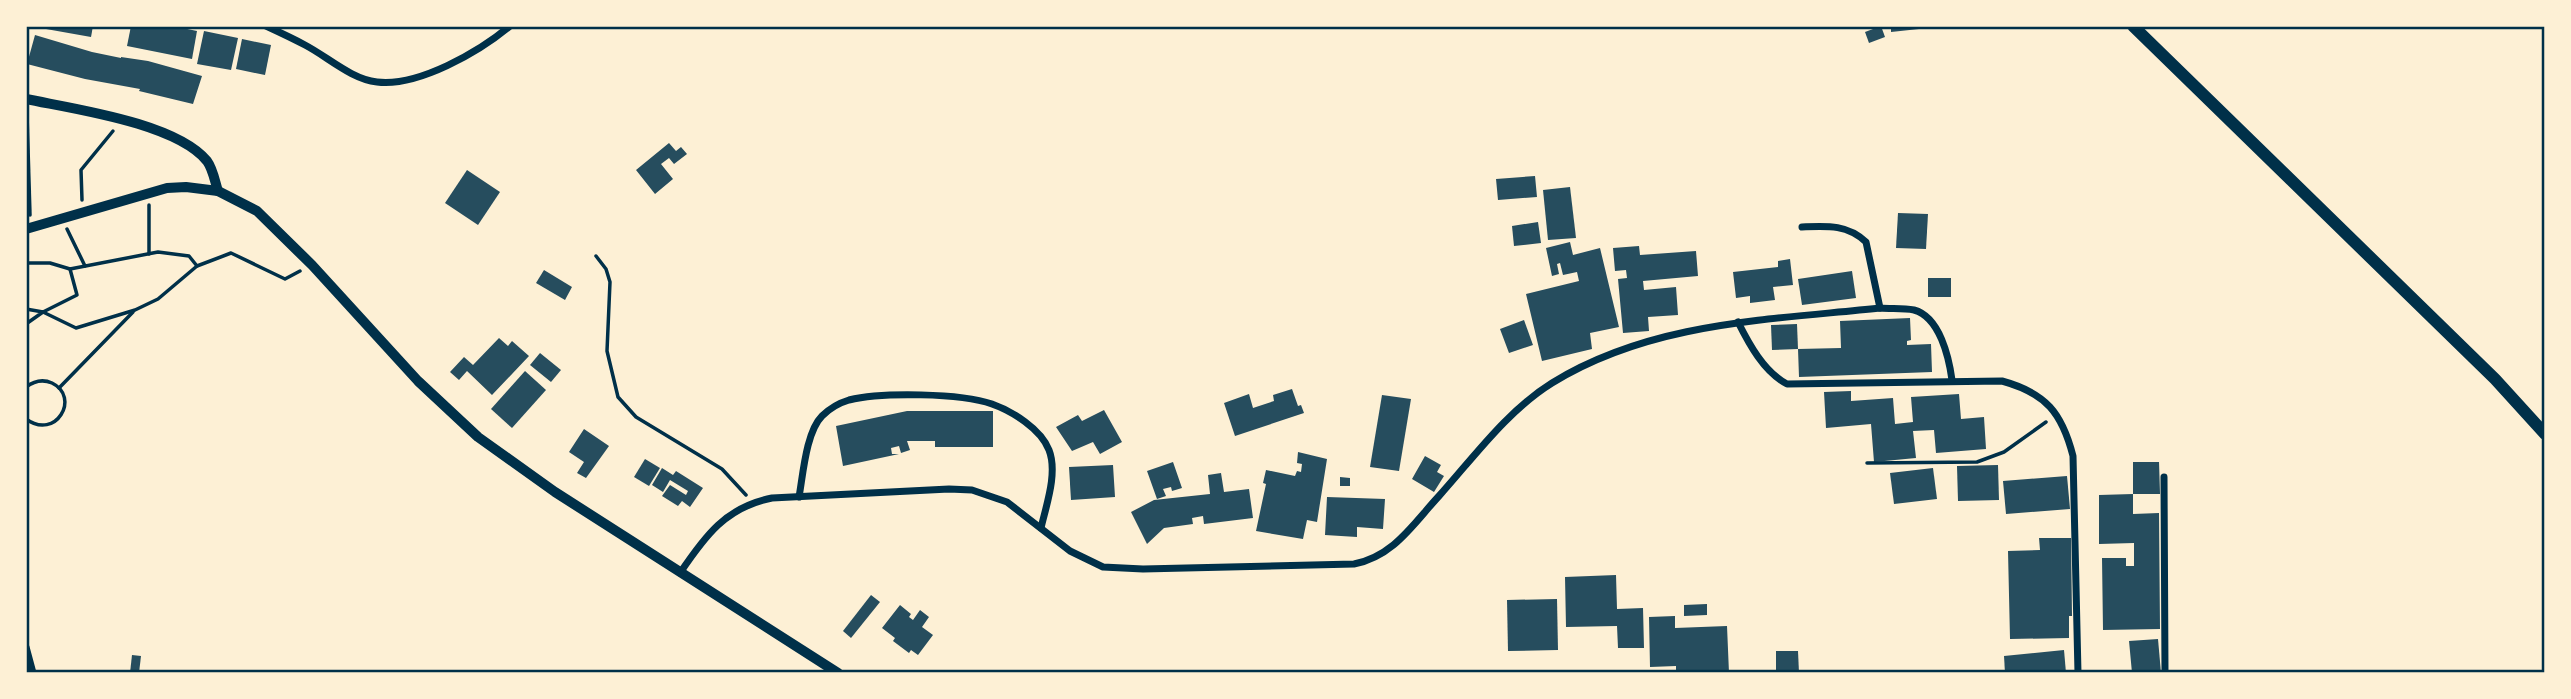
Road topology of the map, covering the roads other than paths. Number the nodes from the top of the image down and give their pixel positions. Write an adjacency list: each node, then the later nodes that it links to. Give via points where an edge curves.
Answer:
1 (265, 26): 2 (street, via 353,74 376,82 402,82 476,51)
2 (510, 26)
3 (2133, 26): 11 (main road, via 2495,379)
4 (27, 99): 5 (street, via 172,136 209,163)
5 (218, 191): 7 (street, via 167,188); 15 (street, via 257,211 469,429)
6 (1802, 227): 8 (street, via 1840,227 1866,242)
7 (28, 228)
8 (1880, 308): 9 (street); 10 (street, via 1915,310 1927,318 1944,343)
9 (1738, 322): 10 (street, via 1752,349 1776,378 1787,384); 14 (street, via 1645,341 1551,384 1504,423 1406,535 1369,561 1337,566 1122,569 1088,561)
10 (1952, 380): 19 (street, via 2018,385 2037,395 2056,415 2069,441)
11 (2545, 434)
12 (2164, 477): 20 (street)
13 (799, 497): 14 (street, via 972,490 1007,502); 14 (street, via 813,431 836,405 871,398 954,398 1007,411 1047,446 1051,482); 15 (street, via 752,502 732,512)
14 (1041, 528)
15 (680, 573): 18 (street)
16 (26, 648): 17 (street)
17 (33, 673)
18 (838, 673)
19 (2077, 673)
20 (2165, 673)

